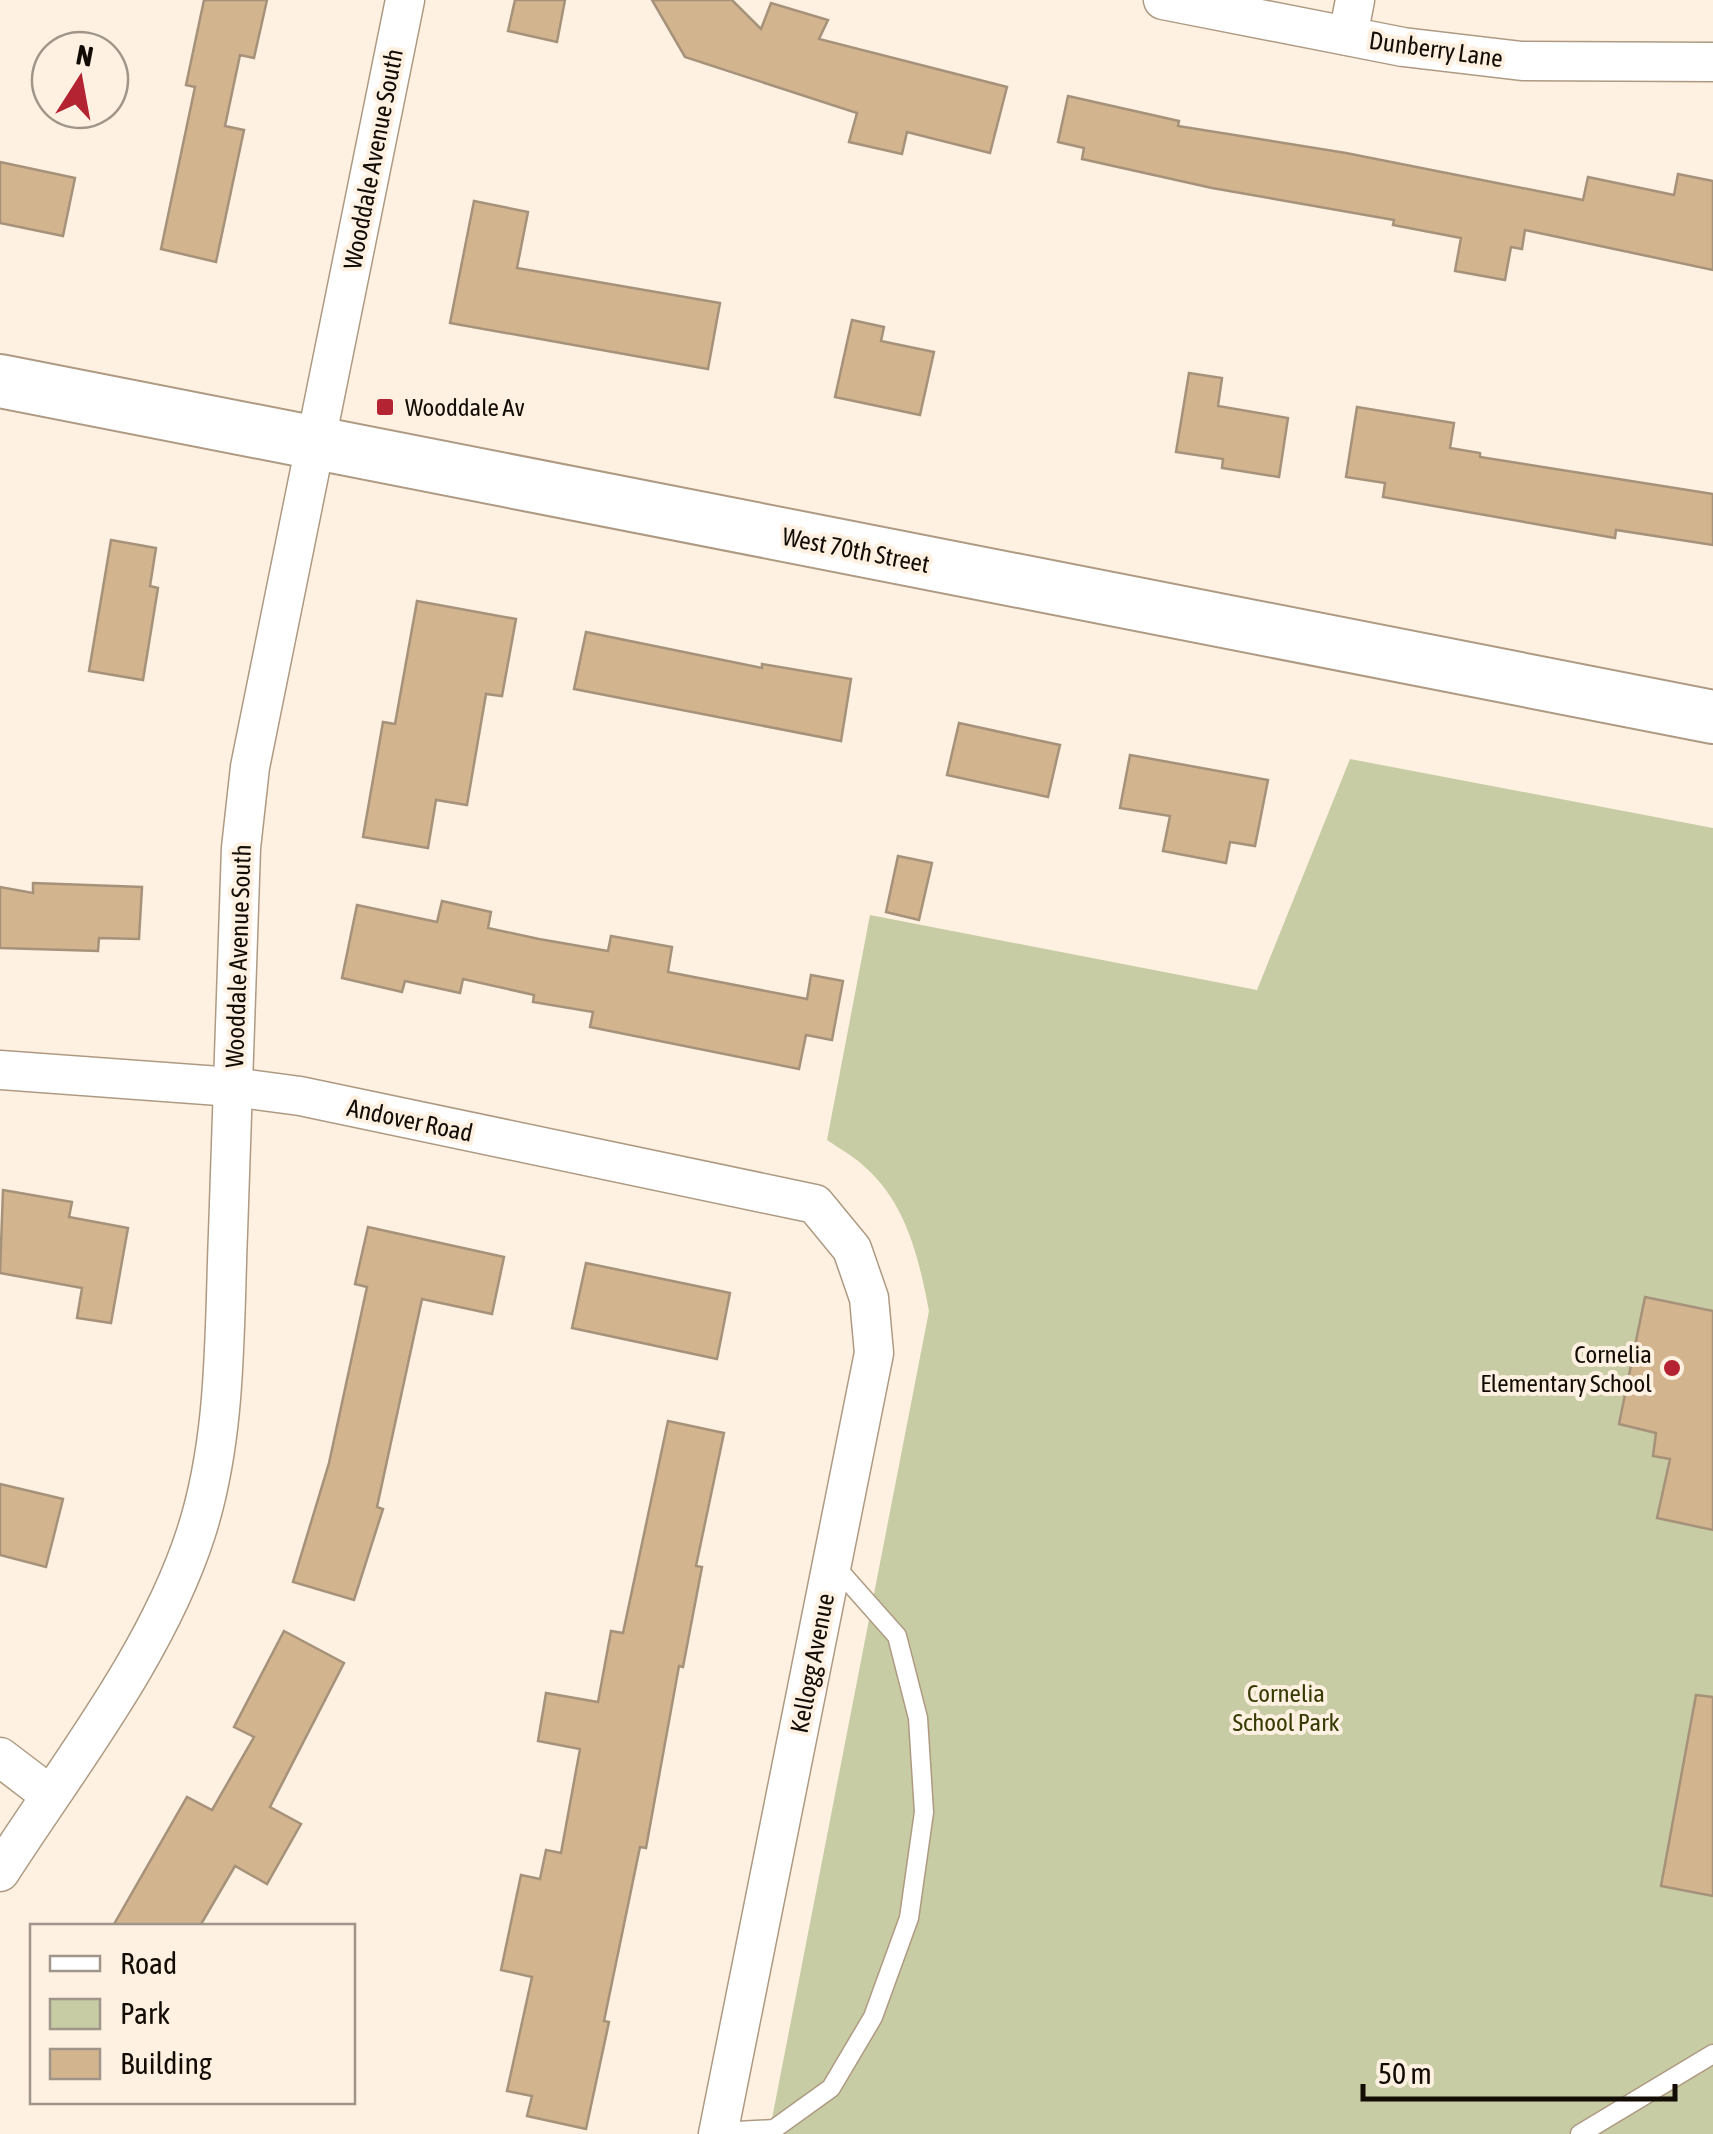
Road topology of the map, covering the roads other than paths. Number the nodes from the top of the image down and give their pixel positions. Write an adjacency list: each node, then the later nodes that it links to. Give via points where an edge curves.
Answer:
1 (405, 0): 6 (street, Wooddale Avenue South)
2 (1162, 0): 3 (street, Dunberry Lane)
3 (1351, 18): 4 (street, Dunberry Lane, via 1403,47 1522,62)
4 (1713, 62)
5 (0, 380): 6 (street, West 70th Street)
6 (316, 443): 7 (street, West 70th Street); 9 (street, Wooddale Avenue South, via 250,767)
7 (1713, 717)
8 (0, 1070): 9 (street, Andover Road)
9 (233, 1087): 10 (street, Andover Road); 13 (street, Wooddale Avenue South, via 217,1446 196,1533 160,1618)
10 (815, 1204): 11 (street, Kellogg Avenue, via 852,1249 869,1298 874,1353)
11 (832, 1563): 16 (street, Kellogg Avenue); 16 (lane, via 897,1636 918,1718 924,1812 908,1918 873,2016 831,2088 774,2129)
12 (0, 1757): 13 (street)
13 (50, 1795): 14 (street, Wooddale Avenue South)
14 (0, 1872)
15 (1713, 2054): 17 (lane)
16 (718, 2133)
17 (1580, 2134)

